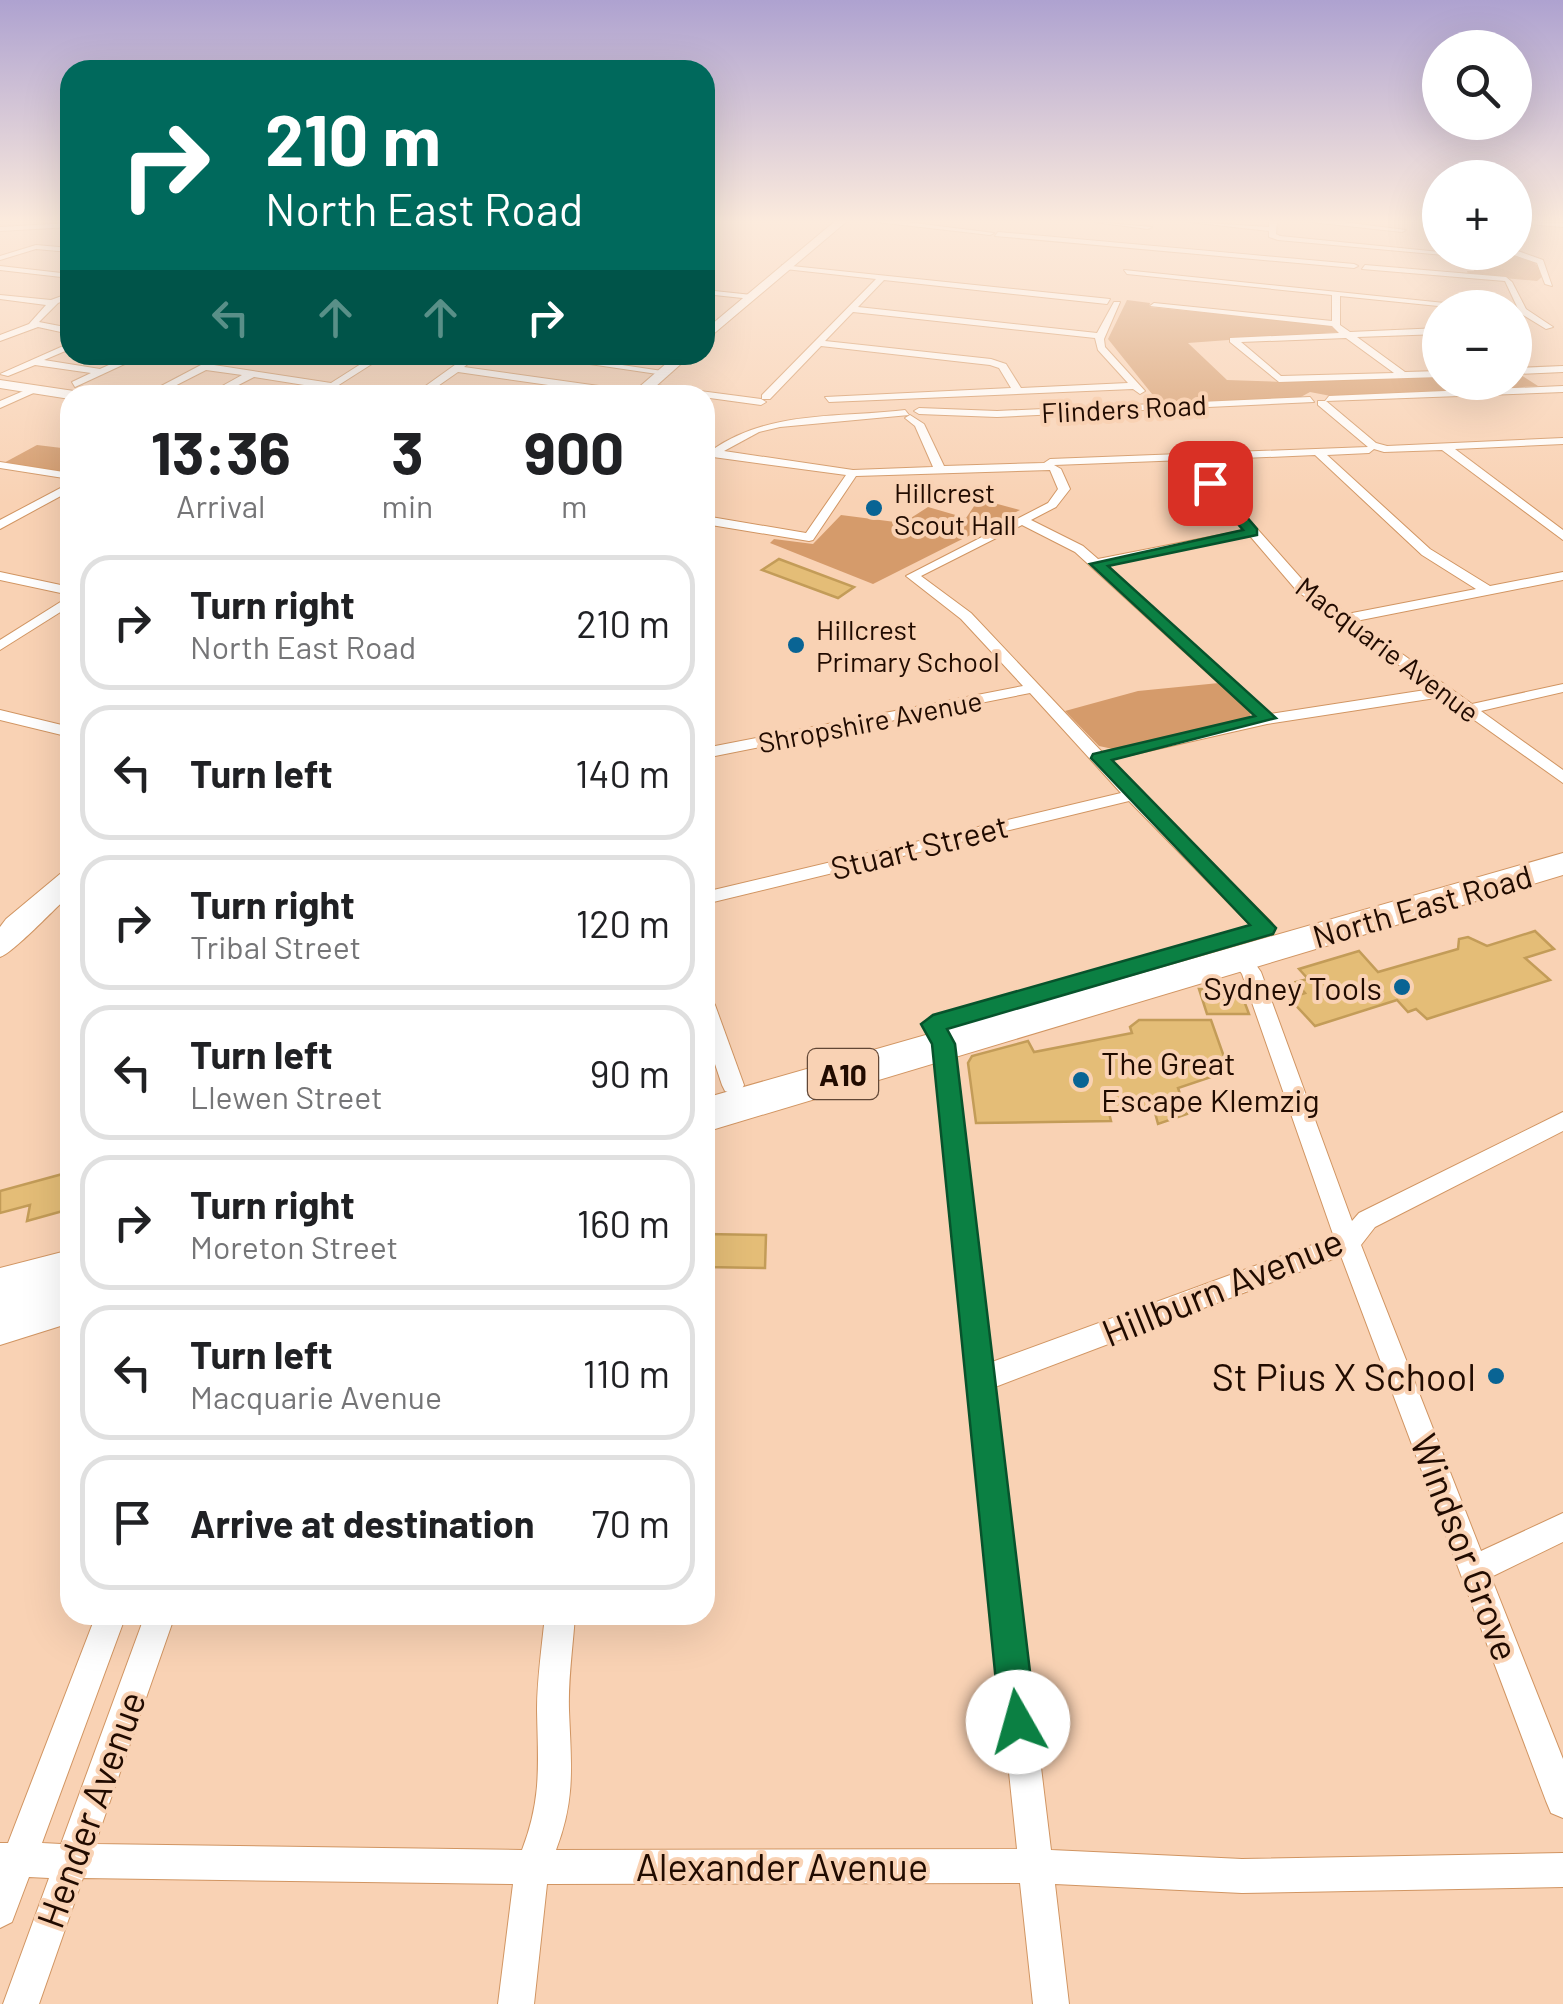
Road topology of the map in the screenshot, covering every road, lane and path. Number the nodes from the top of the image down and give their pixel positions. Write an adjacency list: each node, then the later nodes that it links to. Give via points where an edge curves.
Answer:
1 (39, 316): 9 (street)
2 (847, 316): 18 (street)
3 (912, 316): 16 (street)
4 (1106, 316): 16 (street)
5 (1249, 316): 8 (street)
6 (1335, 316): 8 (street)
7 (1532, 317): 10 (street)
8 (1334, 324): 15 (street)
9 (35, 325): 13 (street); 17 (street)
10 (1550, 326): 11 (street); 12 (street)
11 (1563, 326)
12 (1532, 327)
13 (60, 329)
14 (1422, 332): 15 (street)
15 (1347, 334): 35 (street); 35 (street, via 1233,340 1279,380)
16 (1098, 336): 48 (street)
17 (0, 338)
18 (820, 343): 52 (street, via 991,362 1004,366); 55 (street)
19 (60, 350): 20 (street)
20 (34, 362): 31 (street); 37 (street)
21 (117, 365): 31 (street)
22 (210, 365): 27 (street)
23 (369, 365): 43 (street)
24 (462, 365): 29 (street)
25 (617, 365): 32 (street)
26 (672, 365): 32 (main road)
27 (207, 367): 33 (street); 40 (street)
28 (1563, 369): 30 (street)
29 (458, 370): 38 (street); 44 (street)
30 (1532, 370)
31 (101, 372): 39 (street)
32 (664, 372): 47 (main road)
33 (252, 374): 41 (street); 42 (street)
34 (1422, 374): 35 (street)
35 (1403, 375)
36 (1532, 377): 50 (street, Flinders Road)
37 (2, 379): 49 (main road)
38 (538, 380): 45 (street); 46 (street)
39 (82, 385)
40 (170, 385)
41 (231, 385)
42 (325, 385)
43 (334, 385)
44 (434, 385)
45 (531, 385)
46 (563, 385)
47 (649, 385)
48 (1136, 386): 52 (street); 58 (street)
49 (35, 389): 51 (main road); 57 (street)
50 (1557, 389): 56 (street, Flinders Road)
51 (60, 390)
52 (1018, 392): 54 (street)
53 (715, 397): 55 (street)
54 (829, 399)
55 (768, 400): 60 (street)
56 (1320, 401): 58 (street, Flinders Road); 63 (street)
57 (0, 406)
58 (1155, 406): 59 (street, Flinders Road)
59 (915, 416): 60 (street, Flinders Road); 70 (street)
60 (779, 425): 64 (street, Flinders Road)
61 (1563, 441): 62 (street)
62 (1444, 446): 63 (street); 78 (street)
63 (1375, 448): 65 (street)
64 (715, 449)
65 (1318, 452): 67 (street); 83 (street, via 1426,552)
66 (715, 454): 71 (street)
67 (1189, 458): 69 (street); 77 (street, Macquarie Avenue)
68 (0, 465): 72 (street)
69 (1053, 466): 70 (street); 74 (street, via 1064,490)
70 (940, 470): 71 (street)
71 (853, 473): 75 (street, via 809,537)
72 (60, 474)
73 (60, 492): 76 (street)
74 (1023, 521): 79 (street); 87 (street, via 912,576 966,616)
75 (715, 522)
76 (0, 525)
77 (1252, 532): 79 (street); 85 (street, Macquarie Avenue, via 1302,588)
78 (1563, 536)
79 (1097, 564): 92 (street)
80 (0, 576): 82 (street)
81 (1563, 576): 83 (street)
82 (60, 589)
83 (1488, 590): 85 (street)
84 (60, 607): 86 (street)
85 (1343, 619): 89 (street, Macquarie Avenue)
86 (0, 646)
87 (1034, 688): 94 (street, Shropshire Avenue); 95 (street)
88 (1563, 688): 90 (street)
89 (1444, 692): 90 (street, Macquarie Avenue); 92 (street)
90 (1467, 710): 96 (street, Macquarie Avenue)
91 (0, 715): 93 (street)
92 (1268, 718): 95 (street)
93 (60, 730)
94 (715, 751)
95 (1100, 758): 97 (street)
96 (1563, 778)
97 (1133, 794): 101 (street, Stuart Street); 103 (street)
98 (1563, 847): 103 (highway, North East Road / A10)
99 (1563, 864): 103 (highway, North East Road / A10)
100 (60, 888): 102 (main road)
101 (715, 896)
102 (5, 934)
103 (1274, 936): 104 (highway, North East Road / A10)
104 (1232, 949): 105 (highway, North East Road / A10); 109 (street, Windsor Grove, via 1249,969)
105 (938, 1034): 107 (highway, North East Road / A10); 114 (street)
106 (715, 1060): 107 (street)
107 (722, 1099)
108 (1563, 1121): 109 (street, Hillburn Avenue, via 1367,1220)
109 (1348, 1244): 114 (street, Hillburn Avenue); 116 (street, Windsor Grove)
110 (60, 1274): 111 (highway)
111 (0, 1290)
112 (60, 1304): 113 (highway)
113 (0, 1322)
114 (979, 1380): 123 (street)
115 (1563, 1527): 116 (street)
116 (1476, 1569): 120 (street, Windsor Grove)
117 (107, 1625): 121 (street, Hender Avenue)
118 (156, 1625): 122 (street, Hender Avenue)
119 (559, 1625): 124 (street, via 557,1764 550,1821)
120 (1563, 1801)
121 (10, 1860): 122 (street, Alexander Avenue); 126 (street, Hender Avenue)
122 (71, 1863): 124 (street, Alexander Avenue); 127 (street, Hender Avenue)
123 (1035, 1866): 124 (street, Alexander Avenue); 125 (street, Alexander Avenue, via 1242,1876); 129 (street)
124 (532, 1867): 128 (street)
125 (1563, 1870)
126 (0, 1910)
127 (21, 2004)
128 (516, 2004)
129 (1051, 2004)

